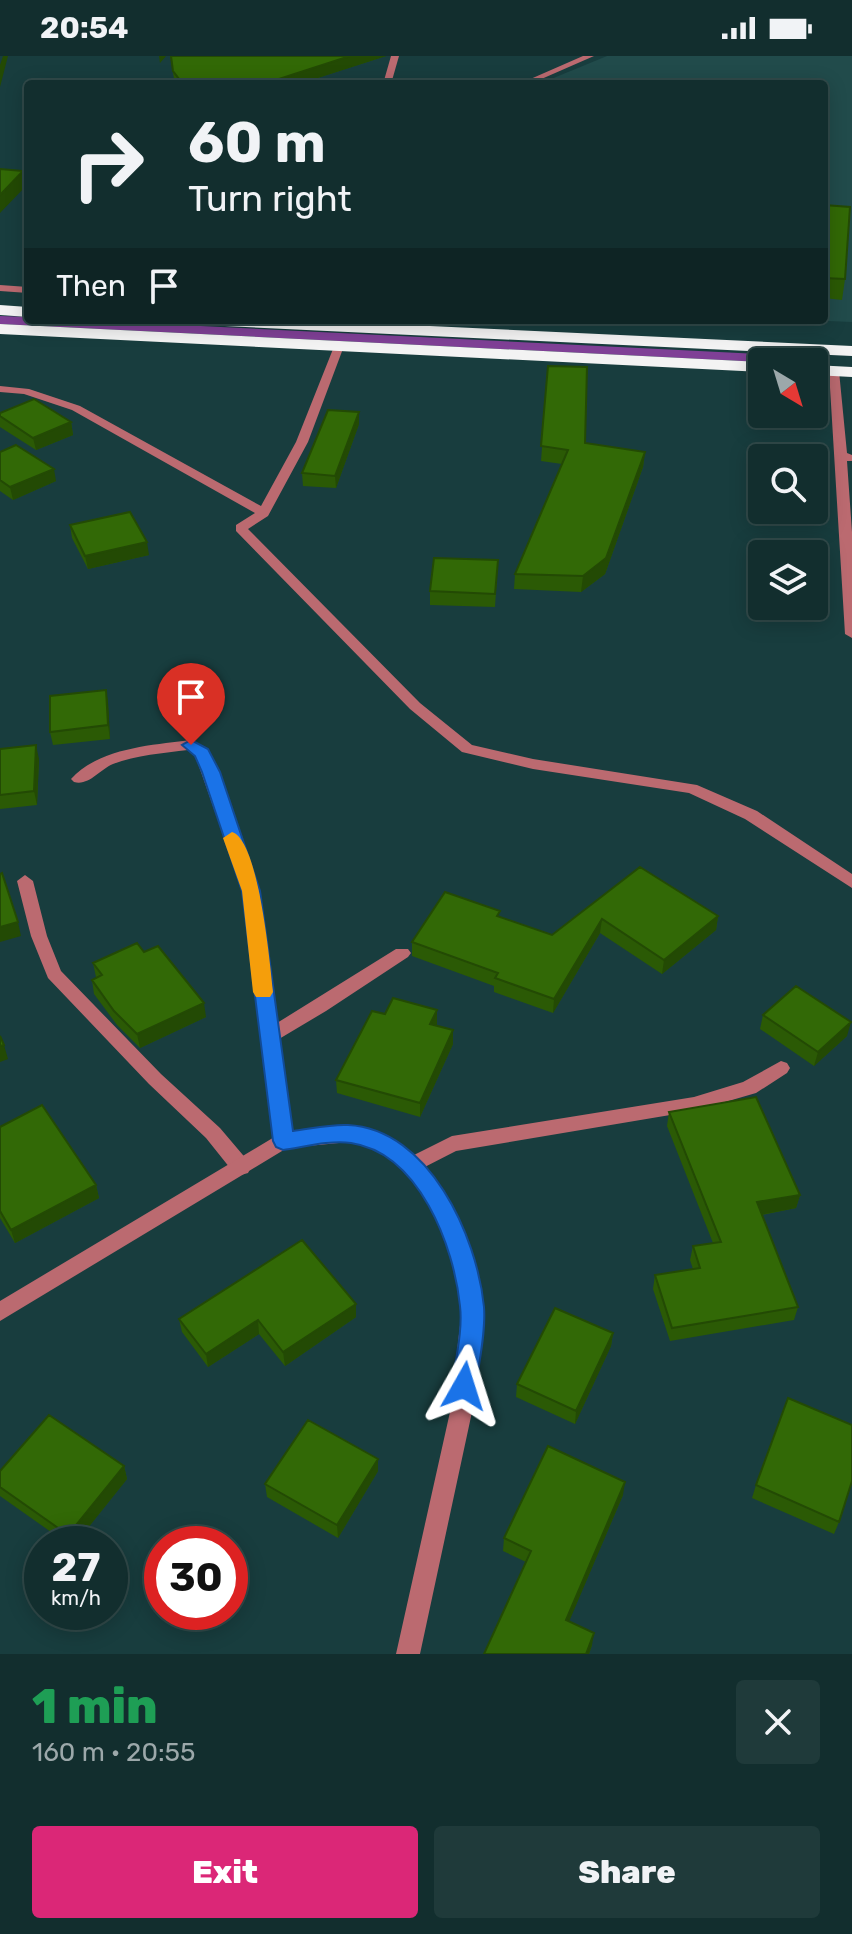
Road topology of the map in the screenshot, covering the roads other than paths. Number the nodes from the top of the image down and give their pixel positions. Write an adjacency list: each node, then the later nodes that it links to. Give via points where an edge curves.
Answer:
1 (395, 56): 3 (street)
2 (590, 56): 4 (street)
3 (388, 80)
4 (533, 80)
5 (0, 288): 6 (street)
6 (24, 290)
7 (0, 310): 8 (highway)
8 (24, 312)
9 (348, 324): 12 (highway)
10 (0, 329): 11 (highway)
11 (339, 346): 13 (highway); 17 (street, via 302,442)
12 (848, 351): 14 (highway)
13 (748, 366)
14 (844, 372): 16 (street)
15 (0, 389): 17 (street, via 25,391 76,408)
16 (847, 456): 18 (street)
17 (264, 513): 21 (street, via 240,528 415,706 467,749 692,789 751,815)
18 (852, 634)
19 (79, 779): 23 (street, via 107,761 155,749 191,745 202,753 251,891)
20 (25, 881): 27 (street, via 54,974)
21 (852, 882)
22 (402, 953): 23 (street)
23 (270, 1035): 25 (street)
24 (781, 1068): 26 (street, via 749,1088 694,1104 452,1144)
25 (283, 1141): 26 (street, via 349,1134 386,1144); 27 (street)
26 (413, 1165): 29 (street, via 457,1241 472,1308 461,1412)
27 (241, 1167): 28 (street)
28 (0, 1312)
29 (408, 1654)

